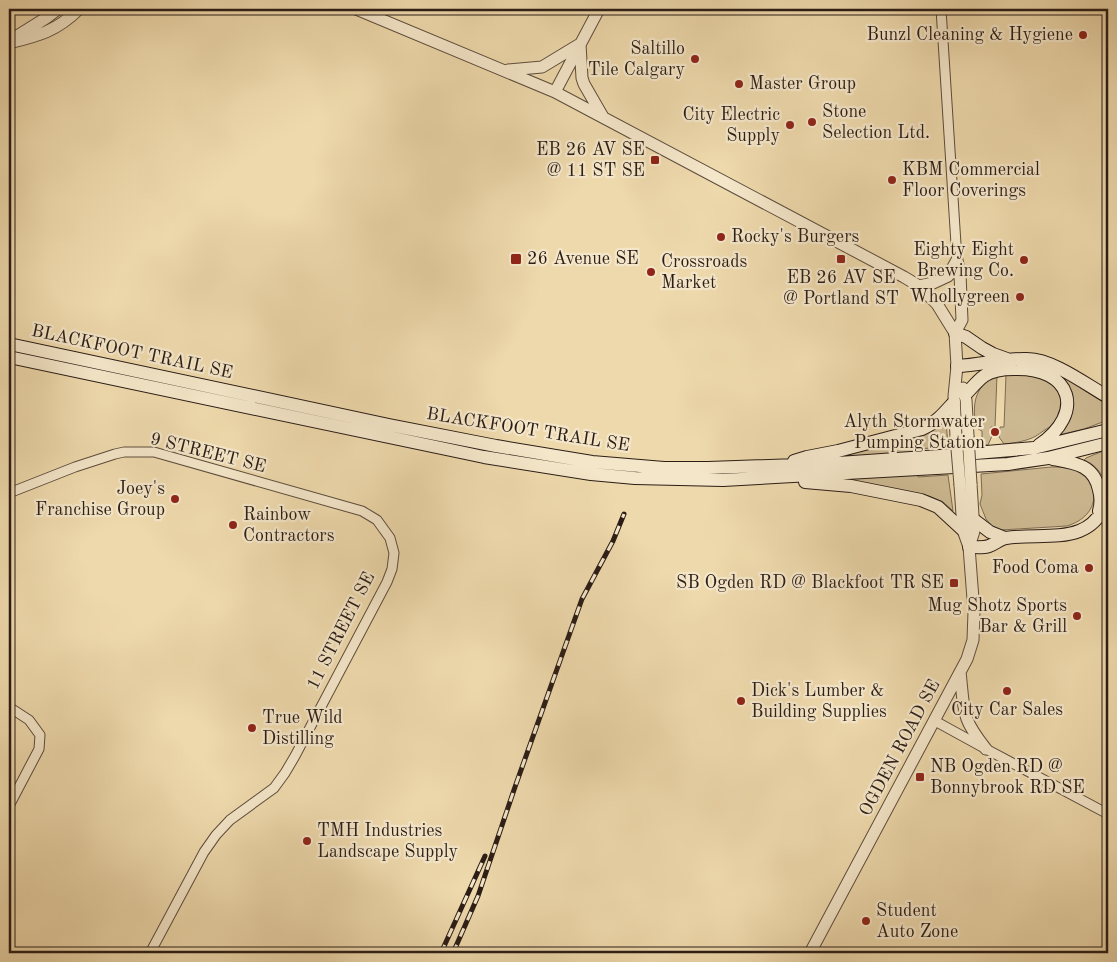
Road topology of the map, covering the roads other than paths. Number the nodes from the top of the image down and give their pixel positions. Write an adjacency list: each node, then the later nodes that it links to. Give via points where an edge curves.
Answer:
1 (58, 9): 6 (street)
2 (80, 9): 6 (street, via 56,28)
3 (356, 9): 8 (street)
4 (599, 9): 7 (street)
5 (941, 9): 11 (street)
6 (9, 42)
7 (580, 44): 8 (street, via 542,66); 9 (street); 10 (street, via 582,78)
8 (506, 71): 9 (street)
9 (555, 92): 10 (street)
10 (603, 116): 12 (street)
11 (957, 260): 12 (street, via 948,276); 13 (street, via 962,320)
12 (919, 286): 13 (street, via 937,304)
13 (955, 333): 16 (main road); 17 (street)
14 (9, 344): 24 (main road, BLACKFOOT TRAIL SE, via 389,425 592,462)
15 (9, 357): 24 (main road, BLACKFOOT TRAIL SE, via 484,457 591,474 714,480)
16 (1009, 360): 17 (main road); 18 (main road, via 1046,362)
17 (958, 366): 19 (street)
18 (1108, 398)
19 (960, 399): 22 (main road, via 984,376 994,372 1024,369 1050,376 1066,392 1066,413 1055,432); 24 (main road, via 937,421 922,429 807,457); 25 (street, OGDEN ROAD SE, bridge)
20 (1108, 430): 22 (main road, BLACKFOOT TRAIL SE)
21 (1108, 443): 23 (main road, BLACKFOOT TRAIL SE)
22 (1034, 448): 24 (main road, BLACKFOOT TRAIL SE)
23 (1048, 458): 24 (main road, BLACKFOOT TRAIL SE, via 1008,464); 28 (main road, via 1080,465 1093,474 1101,496)
24 (782, 472): 30 (main road, via 812,483 851,486 921,500 938,507)
25 (965, 484): 29 (street, OGDEN ROAD SE); 30 (street, OGDEN ROAD SE)
26 (9, 493): 31 (street, 9 STREET SE, via 115,454 154,452 362,511 377,520)
27 (1108, 497): 28 (main road)
28 (1097, 517): 32 (main road, via 1086,528 1076,532)
29 (973, 519): 32 (main road); 33 (street, OGDEN ROAD SE, via 974,531)
30 (963, 530): 33 (street, OGDEN ROAD SE)
31 (390, 538): 40 (street, 11 STREET SE, via 394,553 387,582 285,774 274,788 230,820 216,835)
32 (1005, 538): 33 (main road, via 988,546)
33 (969, 547): 34 (street, OGDEN ROAD SE, via 973,640)
34 (960, 672): 36 (street, OGDEN ROAD SE); 37 (street, via 967,718)
35 (9, 707): 38 (street, via 29,720 40,735 39,749)
36 (935, 721): 37 (street); 41 (street, OGDEN ROAD SE)
37 (986, 750): 39 (street)
38 (9, 806)
39 (1108, 814)
40 (150, 953)
41 (810, 953)

